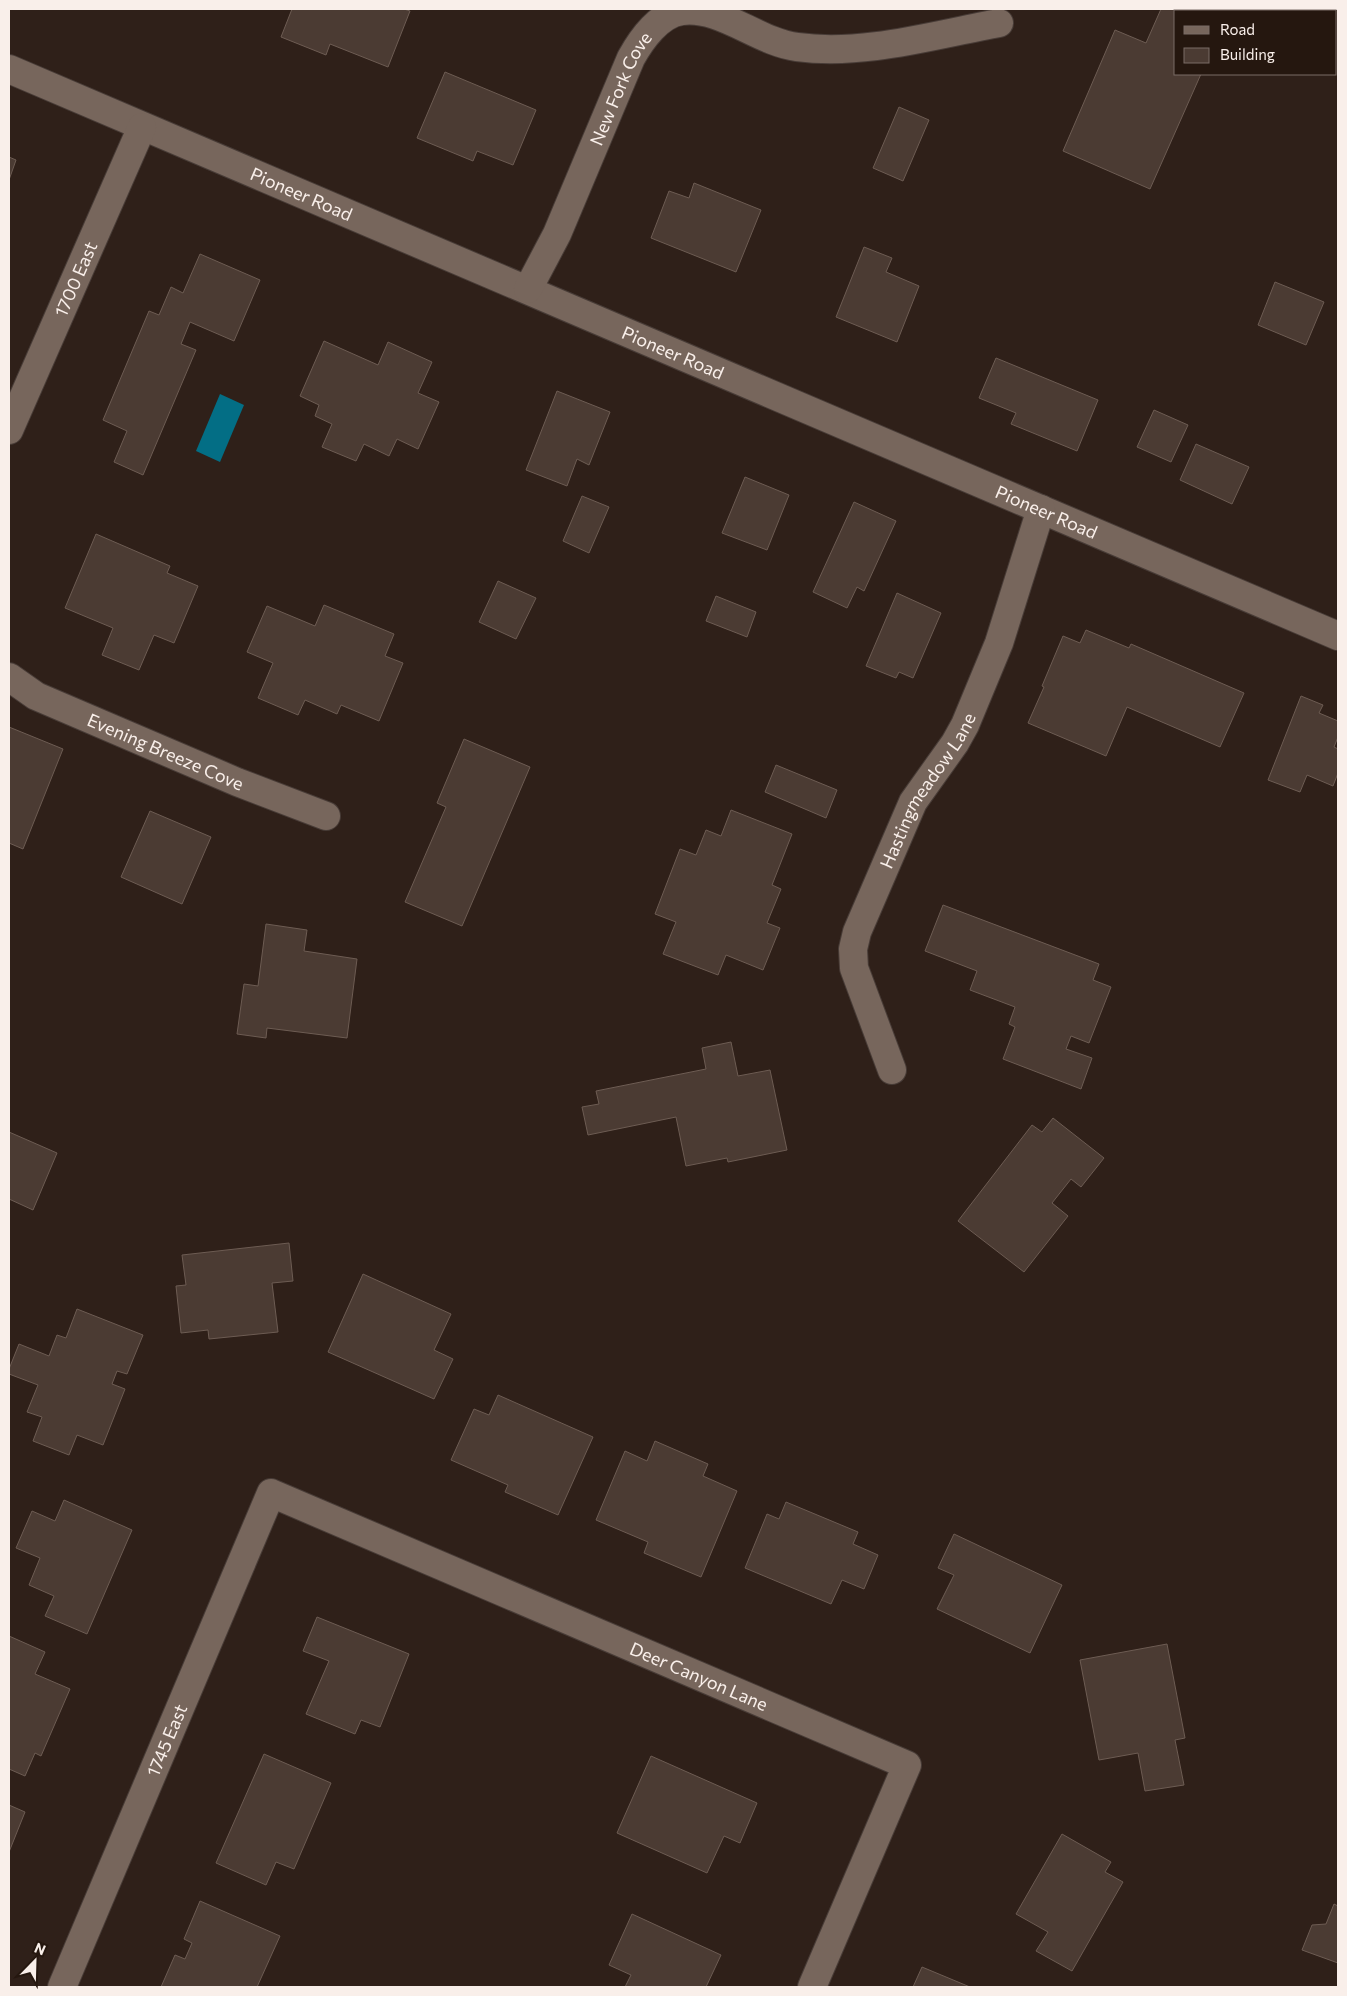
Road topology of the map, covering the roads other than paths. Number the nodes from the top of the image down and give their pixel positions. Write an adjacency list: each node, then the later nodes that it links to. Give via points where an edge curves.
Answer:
1 (999, 23): 4 (street, New Fork Cove, via 858,48 824,49 795,47 772,40 698,10 680,11 665,19 651,29 631,58 557,234)
2 (9, 69): 3 (street, Pioneer Road)
3 (142, 126): 4 (street, Pioneer Road); 5 (street, 1700 East)
4 (528, 289): 6 (street, Pioneer Road)
5 (9, 430)
6 (1041, 509): 7 (street, Pioneer Road); 10 (street, Hastingmeadow Lane, via 999,643 965,725 913,802 857,932 853,949 854,968)
7 (1338, 636)
8 (9, 677): 9 (street, Evening Breeze Cove, via 36,696 237,782)
9 (326, 816)
10 (892, 1070)
11 (271, 1493): 12 (street, 1745 East); 13 (street, Deer Canyon Lane, via 907,1765)
12 (62, 1987)
13 (812, 1987)

